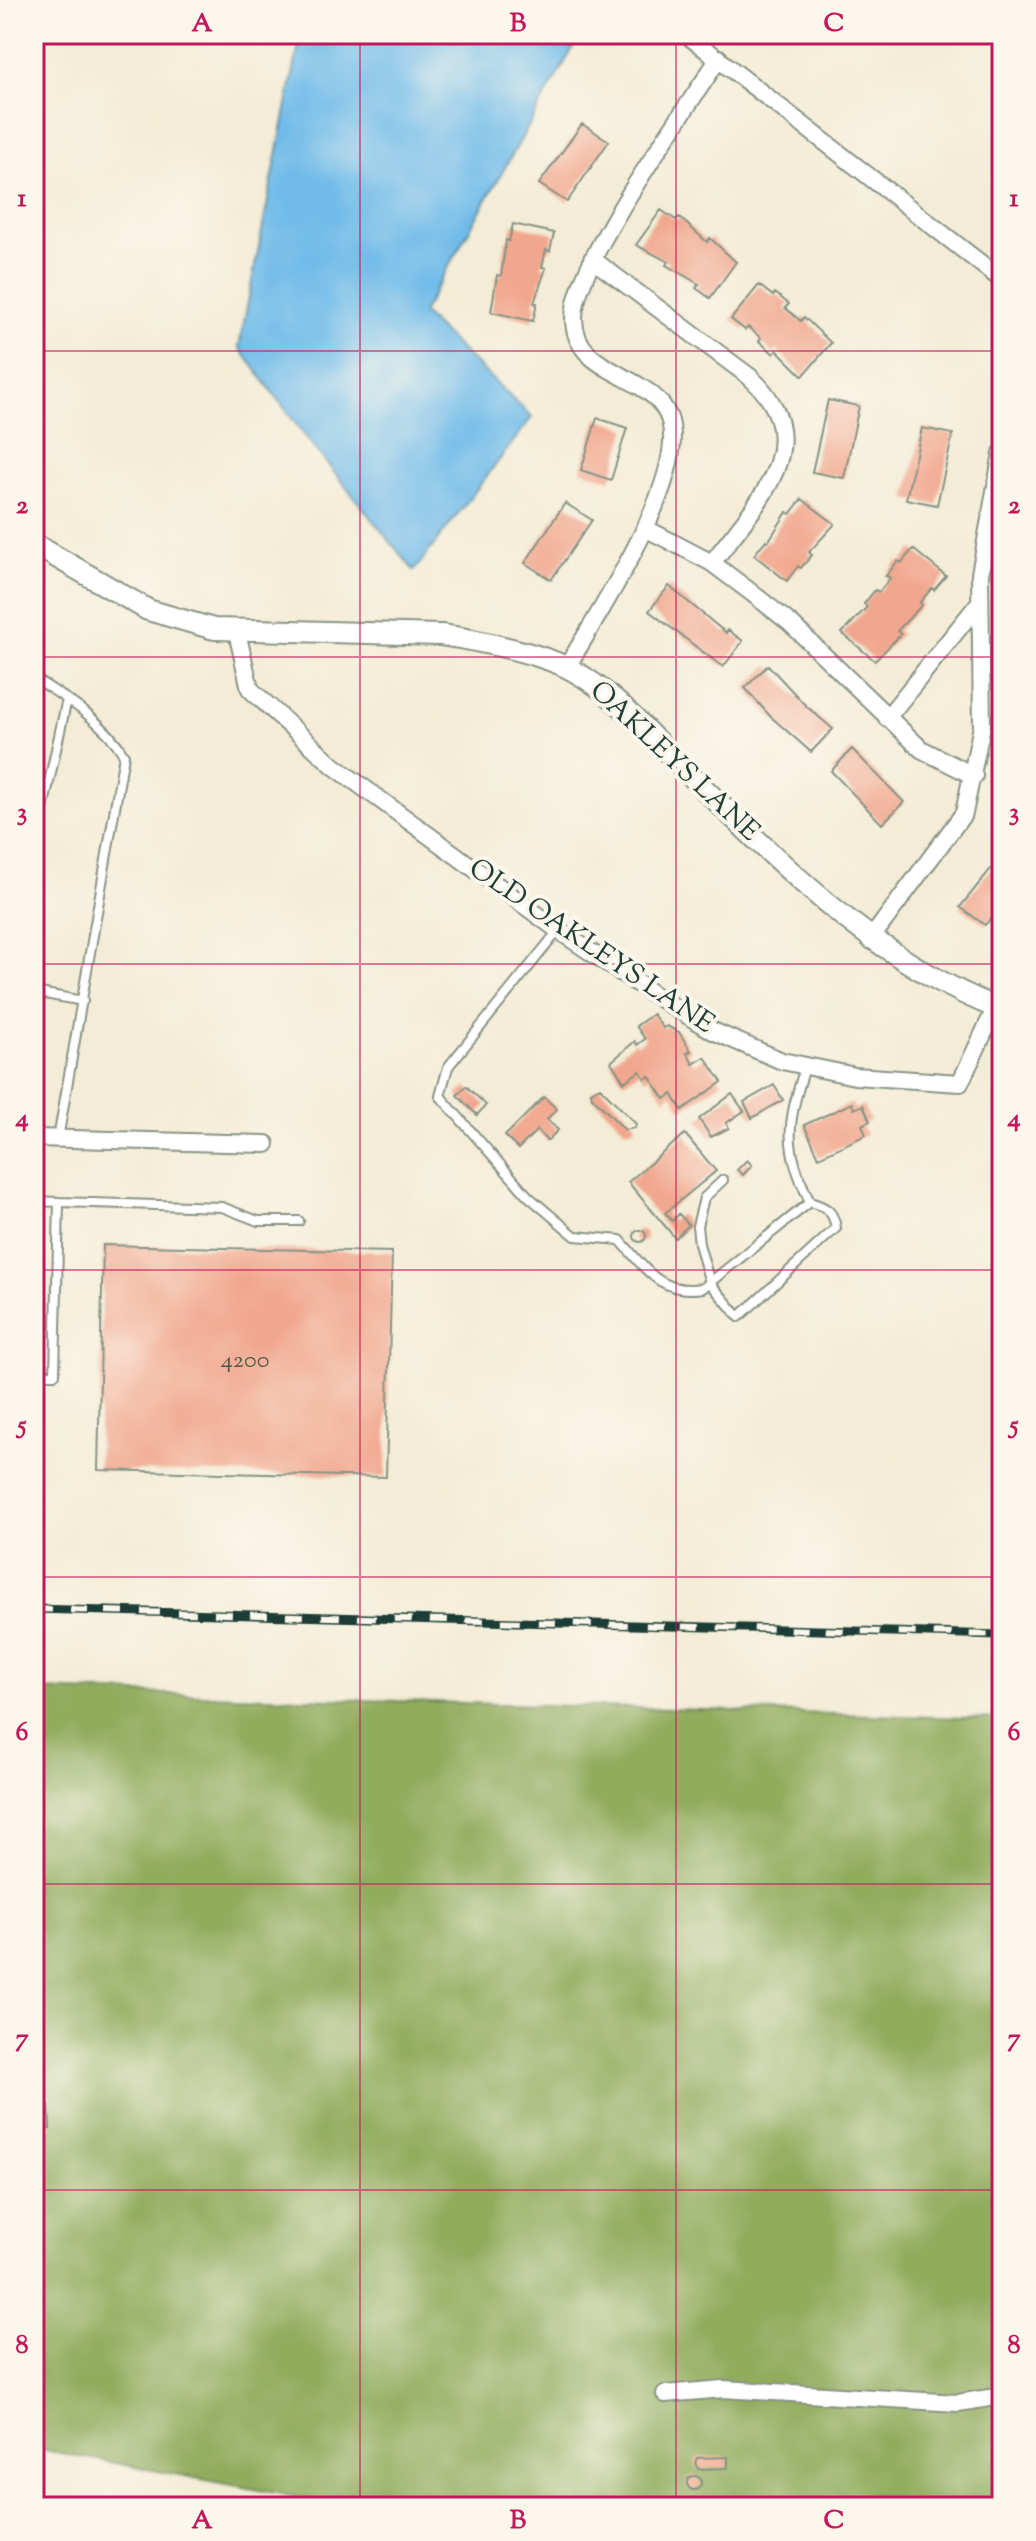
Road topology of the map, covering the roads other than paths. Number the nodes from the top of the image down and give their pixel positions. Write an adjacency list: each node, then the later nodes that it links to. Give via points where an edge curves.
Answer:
1 (686, 34): 2 (street)
2 (719, 58): 3 (street); 4 (street)
3 (592, 259): 6 (street, via 574,316 580,343 600,365 655,397 672,430 670,456); 8 (street, via 750,377 776,412 782,450 774,478)
4 (1002, 280)
5 (1002, 453): 9 (street, via 983,550)
6 (645, 528): 8 (street); 11 (street)
7 (34, 544): 10 (street, OAKLEYS LANE, via 148,610)
8 (712, 563): 14 (street, via 790,623)
9 (979, 603): 14 (street); 15 (street, via 982,726)
10 (237, 632): 11 (street, OAKLEYS LANE, via 441,635); 17 (street, OLD OAKLEYS LANE, via 250,689 334,766)
11 (567, 667): 18 (street, OAKLEYS LANE, via 612,699 811,892)
12 (34, 678): 13 (lane)
13 (67, 699): 16 (lane); 20 (lane, via 124,755)
14 (887, 718): 15 (street, via 938,761)
15 (974, 776): 18 (street, via 958,825)
16 (34, 851)
17 (558, 930): 22 (street, OLD OAKLEYS LANE, via 713,1031 755,1052); 31 (lane, via 448,1067 440,1096 528,1196 575,1236 620,1240 658,1281 682,1291)
18 (870, 940): 21 (street, OAKLEYS LANE)
19 (34, 992): 20 (lane)
20 (83, 1001): 24 (lane)
21 (999, 1009): 22 (street, OLD OAKLEYS LANE, via 960,1083)
22 (805, 1067): 29 (lane, via 790,1117 789,1147)
23 (34, 1138): 24 (street)
24 (58, 1139): 25 (street)
25 (266, 1144)
26 (723, 1180): 31 (lane, via 704,1198 697,1226 702,1266)
27 (34, 1201): 28 (lane)
28 (59, 1202): 30 (lane, via 222,1207 258,1221); 32 (lane, via 55,1374)
29 (810, 1202): 31 (lane); 31 (lane, via 834,1216 832,1236 739,1317)
30 (299, 1221)
31 (710, 1283)
32 (34, 1374)
33 (665, 2394): 34 (street, via 723,2389 958,2403)
34 (1002, 2396)

